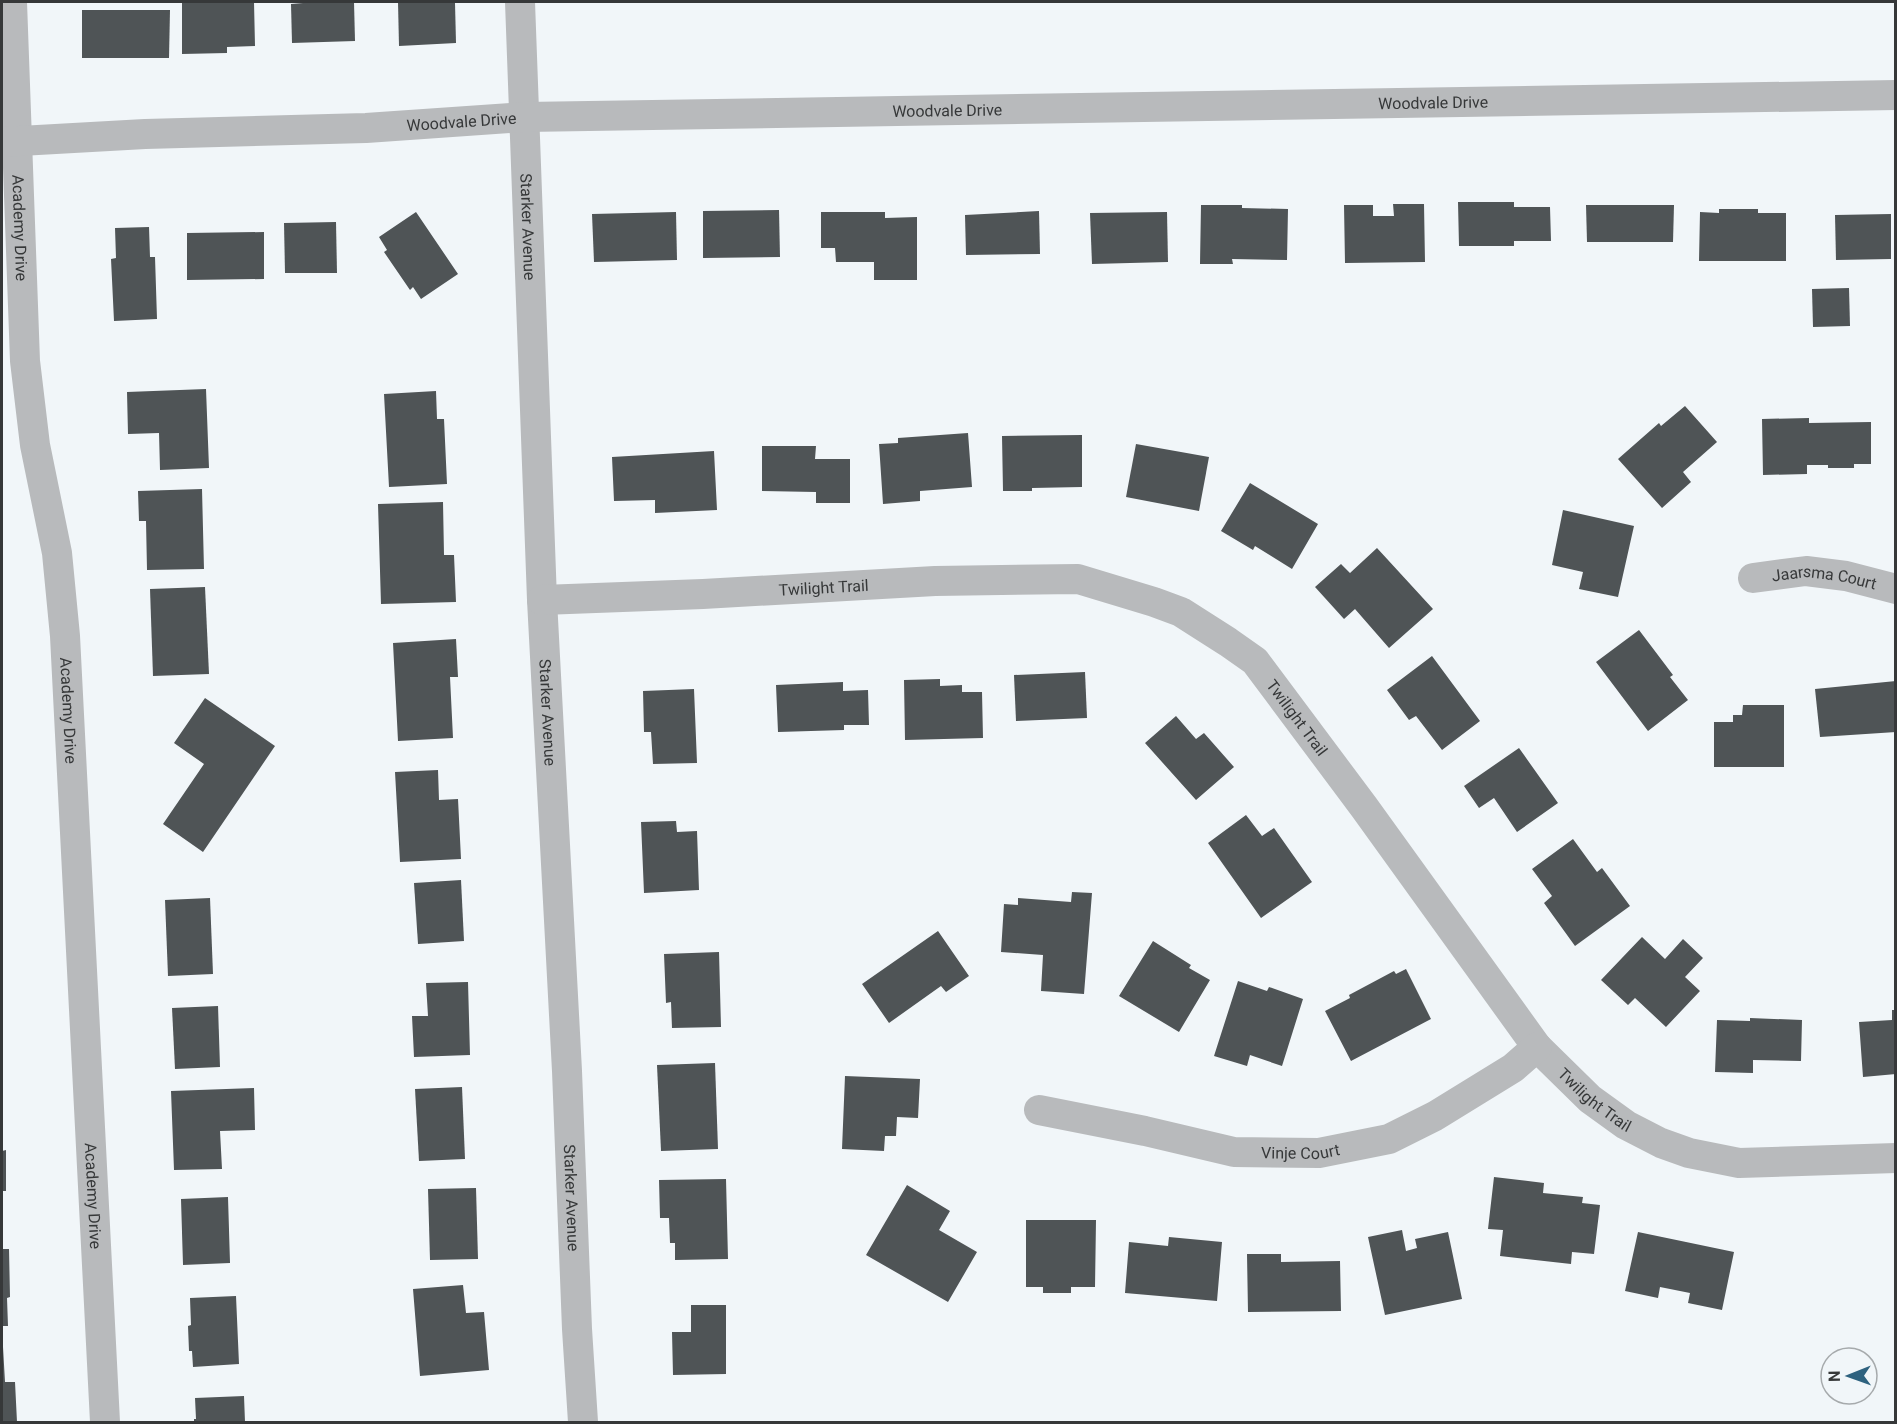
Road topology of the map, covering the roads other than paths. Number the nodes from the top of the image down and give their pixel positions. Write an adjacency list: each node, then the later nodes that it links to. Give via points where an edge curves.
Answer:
1 (12, 2): 5 (street, Academy Drive)
2 (520, 2): 4 (street, Starker Avenue)
3 (1896, 94): 4 (street, Woodvale Drive)
4 (525, 117): 5 (street, Woodvale Drive, via 366,128); 8 (street, Starker Avenue)
5 (10, 142): 12 (street, Academy Drive, via 25,361 35,445 57,553 65,636)
6 (1753, 578): 7 (street, Jaarsma Court, via 1806,571)
7 (1896, 589)
8 (542, 600): 9 (street, Twilight Trail, via 935,581 1078,579 1180,612 1255,662); 13 (street, Starker Avenue)
9 (1537, 1047): 10 (street, Vinje Court, via 1503,1074 1389,1139 1319,1153 1233,1152); 11 (street, Twilight Trail, via 1590,1099 1626,1125 1689,1153 1739,1163)
10 (1039, 1110)
11 (1896, 1158)
12 (105, 1422)
13 (583, 1422)

